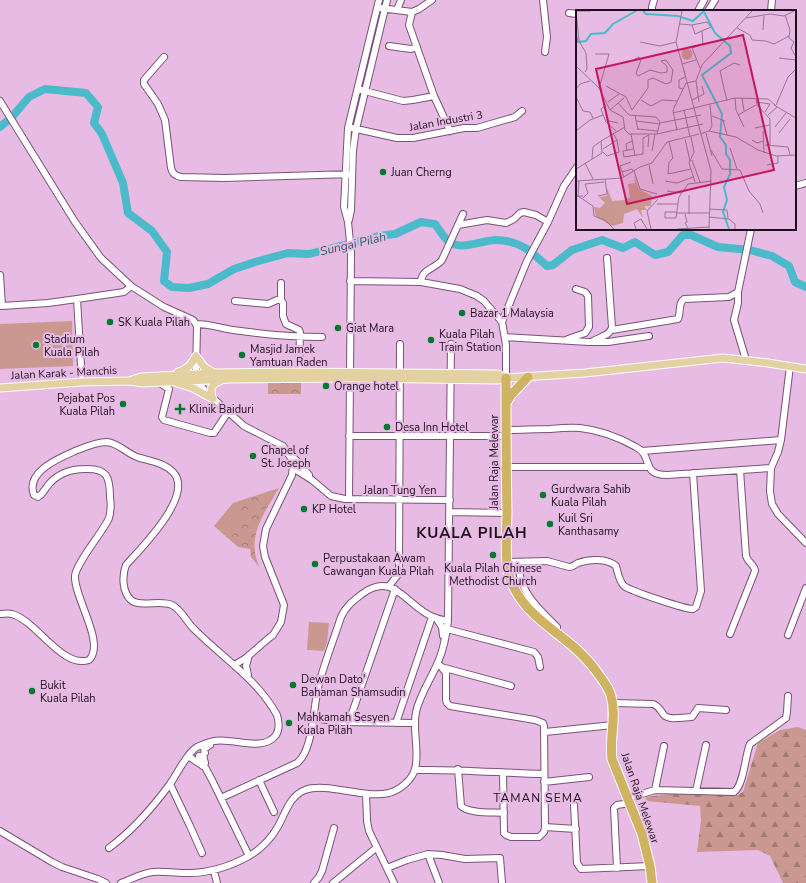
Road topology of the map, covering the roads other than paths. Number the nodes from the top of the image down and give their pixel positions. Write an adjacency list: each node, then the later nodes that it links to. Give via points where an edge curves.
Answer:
1 (379, 0): 9 (street)
2 (387, 0): 10 (street)
3 (401, 0): 11 (street)
4 (432, 0): 15 (street)
5 (543, 0): 20 (street, via 547,37)
6 (654, 0): 12 (street)
7 (704, 0): 13 (street)
8 (715, 0): 14 (street)
9 (377, 8): 10 (street); 22 (street)
10 (384, 9): 11 (street); 23 (street)
11 (397, 10): 15 (street)
12 (652, 10)
13 (699, 10)
14 (709, 10)
15 (412, 12): 19 (street, via 410,25)
16 (569, 13): 17 (street)
17 (576, 14)
18 (389, 46): 19 (street, via 410,49)
19 (417, 47): 24 (street)
20 (545, 52)
21 (164, 57): 31 (street, via 144,80 144,84 163,113 171,168 176,176 225,178)
22 (357, 90): 23 (street); 27 (street)
23 (365, 91): 24 (street, via 403,101); 28 (street)
24 (434, 96): 29 (street)
25 (0, 101): 43 (street, via 91,245)
26 (522, 111): 29 (street, Jalan Industri 3, via 514,117 477,128)
27 (348, 128): 28 (street, Jalan Industri 3); 31 (street)
28 (356, 129): 29 (street, Jalan Industri 3, via 397,138 413,138); 31 (street)
29 (450, 131)
30 (576, 168): 35 (street, via 564,186)
31 (349, 174): 40 (street, via 344,207 351,252)
32 (806, 183): 33 (street)
33 (796, 186)
34 (463, 214): 36 (street)
35 (548, 222): 36 (street, via 524,212 506,223 487,220); 49 (street, via 527,261)
36 (458, 225): 41 (street, via 442,260 421,276)
37 (751, 230): 45 (street)
38 (607, 258): 51 (street)
39 (0, 275): 46 (street, via 2,306)
40 (350, 281): 41 (street); 66 (street)
41 (421, 282): 49 (street, via 460,289 477,296)
42 (282, 283): 47 (street)
43 (131, 286): 46 (street, via 124,292); 50 (street)
44 (576, 289): 56 (street, via 588,296 589,327 587,331 573,338)
45 (738, 292): 51 (street, via 729,297 684,299 680,303 678,319); 61 (street, via 734,320)
46 (77, 299): 75 (street)
47 (281, 300): 48 (street, via 268,304); 53 (street, via 284,303 283,316 286,324 298,330)
48 (235, 301)
49 (502, 322): 55 (street)
50 (196, 324): 53 (street); 60 (street)
51 (612, 330): 57 (street)
52 (649, 336): 57 (street)
53 (300, 337): 54 (street); 64 (street)
54 (322, 337)
55 (505, 337): 56 (street); 72 (street)
56 (559, 340): 57 (street)
57 (589, 342)
58 (400, 344): 67 (street)
59 (451, 344): 68 (street)
60 (196, 356): 65 (main road, via 204,367); 69 (street); 71 (main road, via 187,369)
61 (746, 360): 62 (main road); 70 (main road, via 715,358)
62 (790, 366): 63 (main road); 85 (street)
63 (806, 370)
64 (299, 372): 65 (main road); 66 (main road)
65 (214, 373): 69 (main road)
66 (350, 375): 67 (main road); 73 (main road); 82 (street)
67 (399, 376): 68 (main road); 83 (street)
68 (451, 376): 72 (main road, via 498,380); 84 (street)
69 (196, 377): 71 (main road); 73 (main road); 78 (street)
70 (528, 377): 72 (main road); 79 (highway)
71 (169, 378): 74 (main road, via 141,377); 76 (main road); 78 (main road)
72 (506, 378): 79 (highway, Jalan Raja Melewar)
73 (231, 379): 78 (main road, via 213,384 210,391)
74 (129, 381): 75 (main road, Jalan Karak - Manchis); 76 (main road)
75 (82, 382): 77 (main road, Jalan Karak - Manchis)
76 (158, 382): 80 (street, via 169,389 162,417 164,420 210,433 214,432)
77 (0, 388)
78 (213, 399): 80 (street)
79 (506, 404): 81 (highway, Jalan Raja Melewar)
80 (228, 412): 87 (street, via 248,428 279,443)
81 (506, 433): 84 (street); 86 (street, via 582,428 626,442); 88 (highway, Jalan Raja Melewar)
82 (349, 436): 83 (street); 95 (street)
83 (399, 436): 84 (street); 96 (street)
84 (451, 436): 97 (street)
85 (781, 440): 86 (street); 91 (street)
86 (642, 451): 89 (street)
87 (288, 453): 90 (street); 94 (street, via 300,463)
88 (506, 467): 89 (street); 99 (highway, Jalan Raja Melewar)
89 (649, 467): 93 (street, via 657,474)
90 (293, 468): 94 (street); 114 (street, via 290,480 266,529 263,546 284,605 281,622 273,635)
91 (771, 468): 92 (street); 100 (street, via 770,491 774,510)
92 (740, 470): 93 (street); 111 (street, via 746,556 756,571)
93 (693, 473): 102 (street, via 701,591 693,610 625,587 616,566 606,560 579,563 573,567 547,561)
94 (312, 480): 95 (street, Jalan Tung Yen, via 331,496)
95 (349, 499): 96 (street, Jalan Tung Yen)
96 (399, 500): 97 (street, Jalan Tung Yen); 103 (street, via 399,567)
97 (450, 500): 98 (street)
98 (450, 512): 99 (street); 105 (street)
99 (507, 513): 101 (highway, Jalan Raja Melewar)
100 (806, 543)
101 (507, 562): 102 (street); 110 (highway, Jalan Raja Melewar, via 509,574 523,602 537,618)
102 (518, 562): 110 (street, via 518,573 523,587 538,608 557,627)
103 (392, 588): 107 (street); 125 (street, via 371,588 346,607 319,684); 126 (street)
104 (806, 588): 112 (street)
105 (449, 596): 107 (street, via 446,609); 108 (street)
106 (0, 614): 115 (street, via 17,616 63,654 73,659 86,661 92,658 94,642 75,574 108,518 111,507 107,477 98,469 78,470 58,476 38,497 34,495 32,488 36,477 49,463 92,444 110,443 134,456 164,465 177,477 179,484 174,503 160,526 126,565 123,575 128,596 138,603 159,602 172,605 196,631)
107 (434, 618): 108 (street); 113 (street, via 441,624 443,632); 127 (street)
108 (448, 621): 109 (street)
109 (447, 630): 113 (street); 118 (street, via 534,652)
110 (554, 631): 122 (highway, Jalan Raja Melewar, via 596,670 608,688)
111 (730, 634)
112 (788, 635)
113 (442, 652): 116 (street)
114 (250, 654): 115 (street); 117 (street)
115 (234, 663): 117 (street); 119 (street)
116 (439, 665): 120 (street); 124 (street, via 422,694); 131 (street, via 446,673 448,705 538,720 543,723)
117 (246, 666): 119 (street)
118 (540, 667)
119 (249, 677): 135 (street, via 277,715 278,733 272,740 263,743 215,741)
120 (511, 686)
121 (788, 696): 147 (street, via 786,718 750,744 737,790)
122 (613, 703): 123 (street, via 653,704 668,718 692,717 698,708); 130 (highway, Jalan Raja Melewar)
123 (726, 710)
124 (416, 713): 128 (street); 129 (street)
125 (313, 718): 126 (street); 143 (street, via 302,759)
126 (349, 722): 127 (street)
127 (396, 723): 128 (street)
128 (404, 723): 129 (street); 132 (street)
129 (415, 723): 132 (street)
130 (613, 725): 131 (street); 150 (highway, Jalan Raja Melewar, via 612,759)
131 (544, 732): 141 (street)
132 (415, 737): 138 (street)
133 (706, 745): 147 (street)
134 (664, 746): 146 (street)
135 (198, 753): 136 (street); 136 (street); 137 (street); 137 (street, via 199,762)
136 (184, 761): 145 (street)
137 (206, 769): 149 (street)
138 (415, 770): 139 (street); 148 (street, via 405,784 391,793)
139 (458, 770): 140 (street); 153 (street, via 463,809)
140 (503, 773): 141 (street); 153 (street)
141 (544, 774): 144 (street)
142 (588, 777): 144 (street)
143 (259, 780): 149 (street); 152 (street)
144 (544, 782): 154 (street)
145 (170, 784): 158 (street, via 142,818); 160 (street)
146 (655, 790): 147 (street); 150 (street)
147 (696, 791)
148 (366, 794): 159 (street, via 368,828); 162 (street, via 320,789 300,792 291,801 265,844)
149 (221, 798): 162 (street)
150 (629, 801): 163 (highway, Jalan Raja Melewar, via 642,834); 165 (street, via 614,808)
151 (574, 805): 156 (street)
152 (274, 812)
153 (504, 813): 154 (street, via 506,836 539,837)
154 (545, 827): 156 (street)
155 (334, 828): 170 (street, via 322,871)
156 (576, 829): 165 (street, via 578,863 581,869)
157 (0, 831): 167 (street, via 52,862)
158 (109, 848)
159 (376, 848): 164 (street); 171 (street)
160 (202, 853)
161 (428, 854): 164 (street); 173 (street); 174 (street, via 464,859 500,858)
162 (249, 856): 166 (street)
163 (650, 866): 165 (street); 175 (highway, Jalan Raja Melewar)
164 (387, 868): 172 (street)
165 (617, 868)
166 (214, 871): 168 (street, via 153,872); 169 (street)
167 (106, 883)
168 (121, 883)
169 (217, 883)
170 (314, 883)
171 (333, 883)
172 (394, 883)
173 (439, 883)
174 (502, 883)
175 (652, 883)

